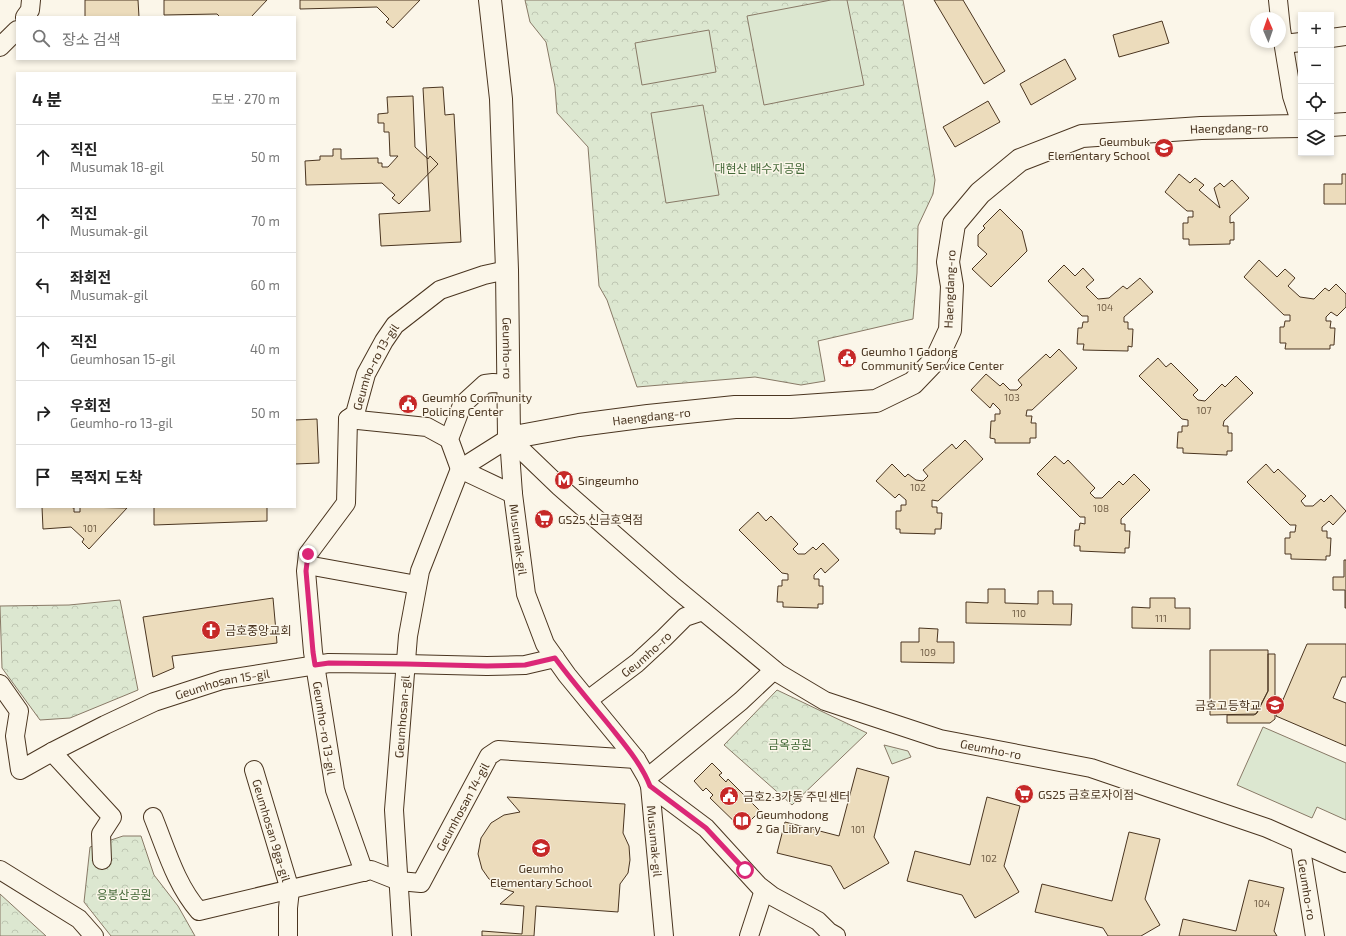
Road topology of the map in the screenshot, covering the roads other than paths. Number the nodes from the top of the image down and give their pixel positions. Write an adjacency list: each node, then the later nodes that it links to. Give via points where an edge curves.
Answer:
1 (31, 0): 4 (street, via 30,10)
2 (490, 0): 14 (main road, Geumho-ro, via 501,99)
3 (1278, 0): 8 (street)
4 (26, 16)
5 (16, 31): 9 (street)
6 (1346, 36): 7 (street)
7 (1334, 38)
8 (1292, 43): 10 (street, via 1292,96)
9 (0, 47)
10 (1299, 120)
11 (1346, 124): 13 (main road)
12 (1298, 125): 17 (main road, Haengdang-ro, via 1082,136 1020,160 980,193 954,224 948,262 952,286 950,330 936,358 913,383 876,401 735,408 648,416)
13 (1334, 125)
14 (507, 270): 15 (main road, Geumho-ro); 16 (street, Geumho-ro 13-gil, via 484,274 440,290 395,326 366,374 355,414)
15 (509, 384): 17 (main road, Geumho-ro); 18 (street, via 485,384 462,405)
16 (348, 419): 18 (street, via 427,427); 21 (street, Geumho-ro 13-gil, via 346,503 308,554)
17 (509, 438): 19 (street); 20 (street, Musumak-gil); 23 (street, Geumho-ro, via 560,487)
18 (449, 439): 19 (street)
19 (460, 469): 20 (street); 22 (street, Geumhosan-gil, via 420,571)
20 (513, 494): 24 (street, Musumak-gil, via 526,594 545,644)
21 (307, 566): 22 (street); 26 (street, Geumho-ro 13-gil)
22 (417, 585): 25 (street, Geumhosan-gil)
23 (703, 611): 27 (street, Geumho-ro); 29 (street, Geumho-ro, via 685,616 637,663)
24 (555, 658): 25 (street, via 525,665); 29 (street, Musumak-gil)
25 (406, 664): 26 (street, Geumhosan 15-gil); 40 (street, Geumhosan-gil, via 394,810)
26 (315, 665): 30 (street, Geumhosan 15-gil, via 222,680 154,702); 39 (street, Geumho-ro 13-gil, via 335,790)
27 (774, 670): 33 (street); 35 (street, Geumho-ro, via 825,701 940,739 1091,768 1267,828)
28 (0, 684): 30 (street, Geumhosan 15-gil, via 20,711 15,736 20,770)
29 (588, 700): 31 (street, Musumak-gil)
30 (52, 752): 36 (street, via 112,817 101,834)
31 (636, 759): 33 (street, Musumak-gil); 40 (street, Geumhosan 14-gil, via 498,750 489,756 421,883)
32 (254, 770): 41 (street, Geumhosan 9ga-gil)
33 (648, 782): 42 (street, via 706,828); 47 (street, Musumak-gil)
34 (153, 817): 41 (street, Geumhosan 9ga-gil, via 176,875 189,900 199,911)
35 (1300, 843): 37 (street, Geumho-ro); 50 (street, Geumho-ro)
36 (102, 860)
37 (1346, 863)
38 (0, 870): 44 (street, via 79,919)
39 (364, 872): 40 (street, Geumhosan 9ga-gil, via 371,870); 41 (street, Geumhosan 9ga-gil)
40 (399, 881): 46 (street, Geumhosan-gil)
41 (290, 890): 45 (street, Geumhosan 9ga-gil)
42 (764, 890): 43 (street); 48 (street)
43 (815, 929): 49 (street)
44 (94, 936)
45 (288, 936)
46 (402, 936)
47 (664, 936)
48 (749, 936)
49 (836, 936)
50 (1314, 936)

